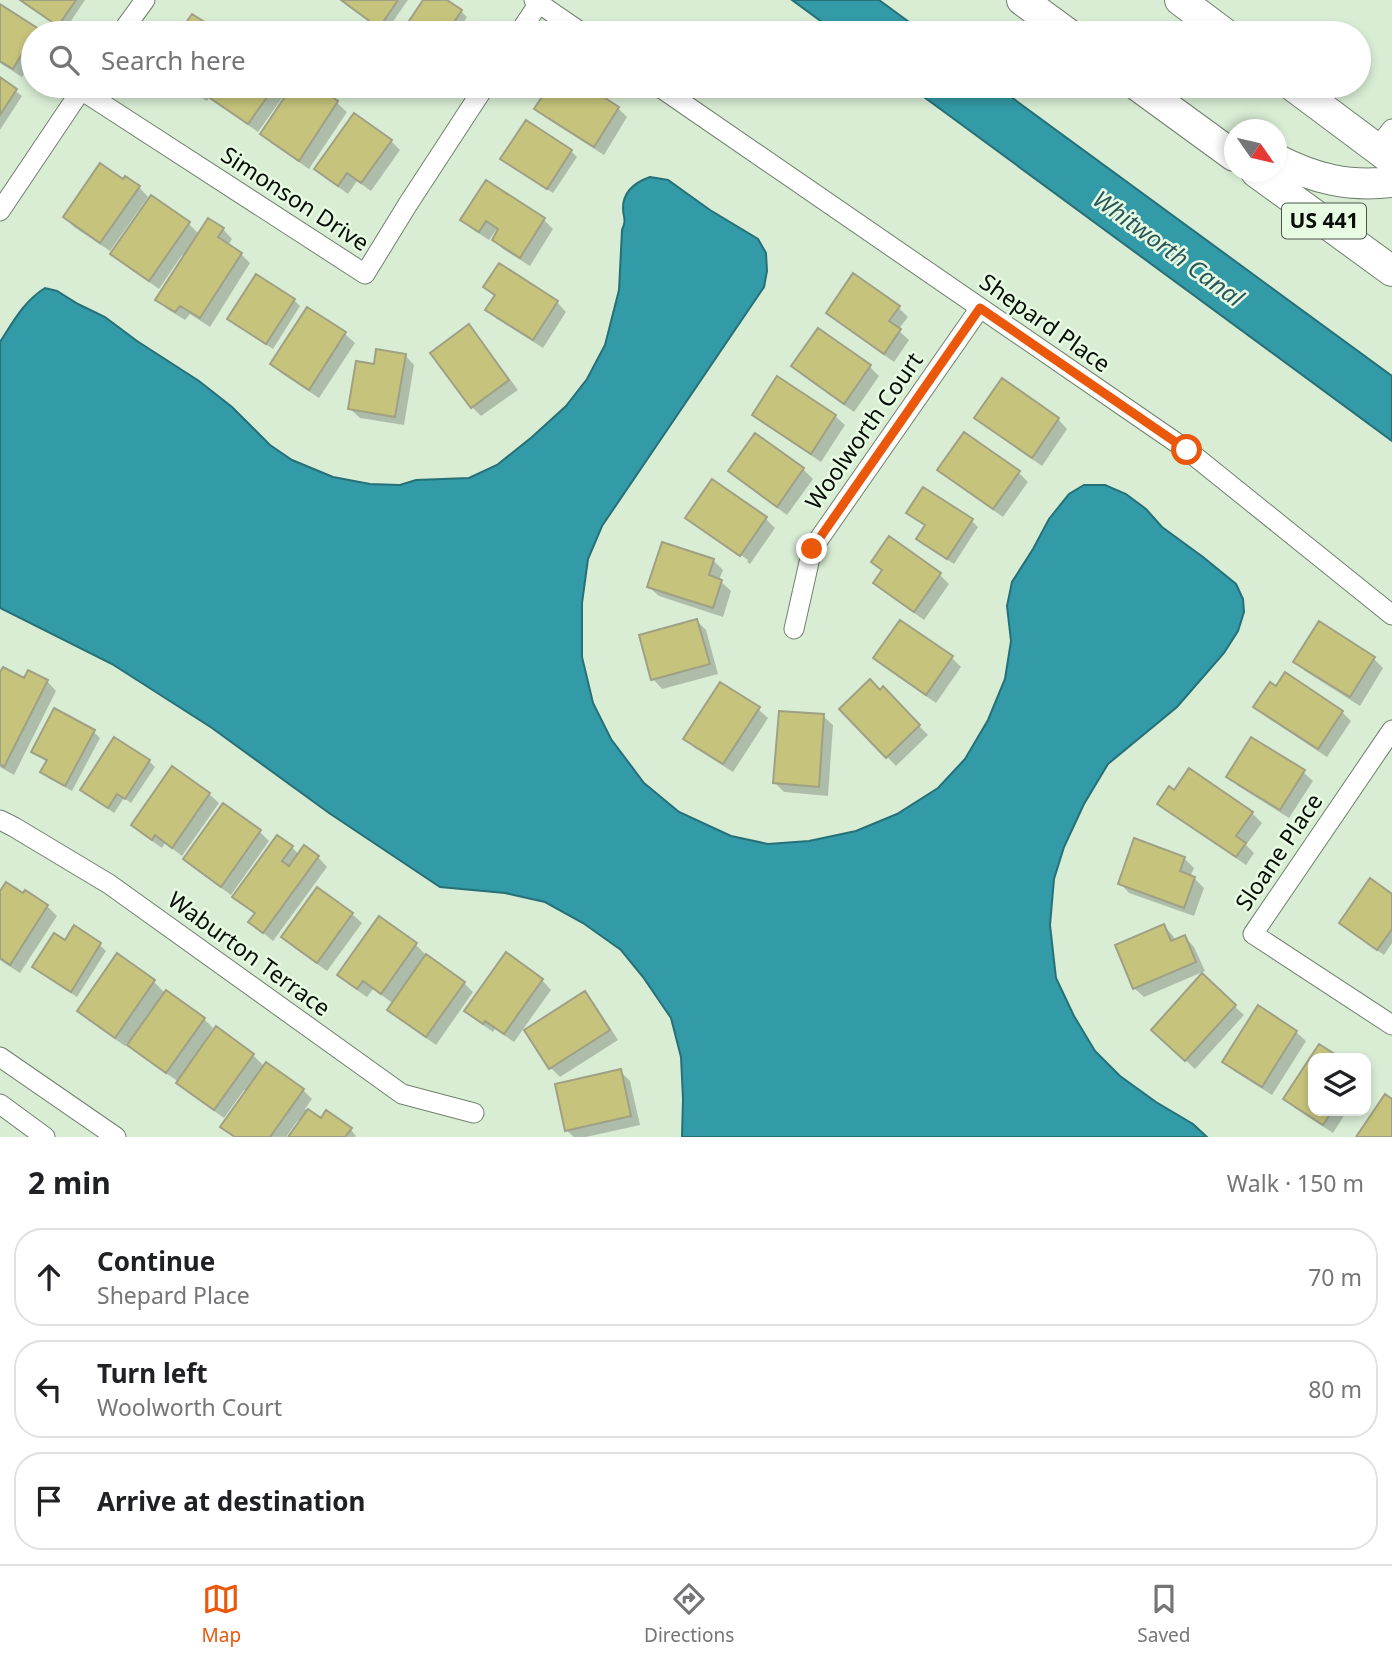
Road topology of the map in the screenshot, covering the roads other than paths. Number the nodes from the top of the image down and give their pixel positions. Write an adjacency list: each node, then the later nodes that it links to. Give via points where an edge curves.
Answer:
1 (145, 0): 5 (street)
2 (1022, 0): 8 (main road)
3 (1180, 0): 9 (main road)
4 (536, 2): 6 (street); 7 (street)
5 (130, 21)
6 (526, 21)
7 (564, 21)
8 (1051, 21)
9 (1208, 21)
10 (76, 98): 23 (street)
11 (98, 98): 12 (street, Simonson Drive, via 365,274)
12 (477, 98)
13 (675, 98): 25 (street, Shepard Place)
14 (1155, 98): 19 (main road)
15 (1158, 98): 17 (main road)
16 (1312, 98): 18 (main road)
17 (1224, 133)
18 (1387, 146)
19 (1224, 149)
20 (1287, 165): 22 (main road, via 1340,183)
21 (1272, 182): 24 (main road, US 441)
22 (1392, 182)
23 (0, 211)
24 (1385, 255)
25 (980, 308): 26 (street, Shepard Place, via 1187,450); 27 (street, Woolworth Court, via 812,549)
26 (1392, 615)
27 (794, 629)
28 (1392, 730): 30 (street, Sloane Place, via 1253,934)
29 (0, 820): 33 (street, Waburton Terrace, via 109,884 402,1094)
30 (1392, 1025)
31 (0, 1057): 35 (street)
32 (0, 1104): 34 (street)
33 (474, 1113)
34 (45, 1137)
35 (116, 1137)

